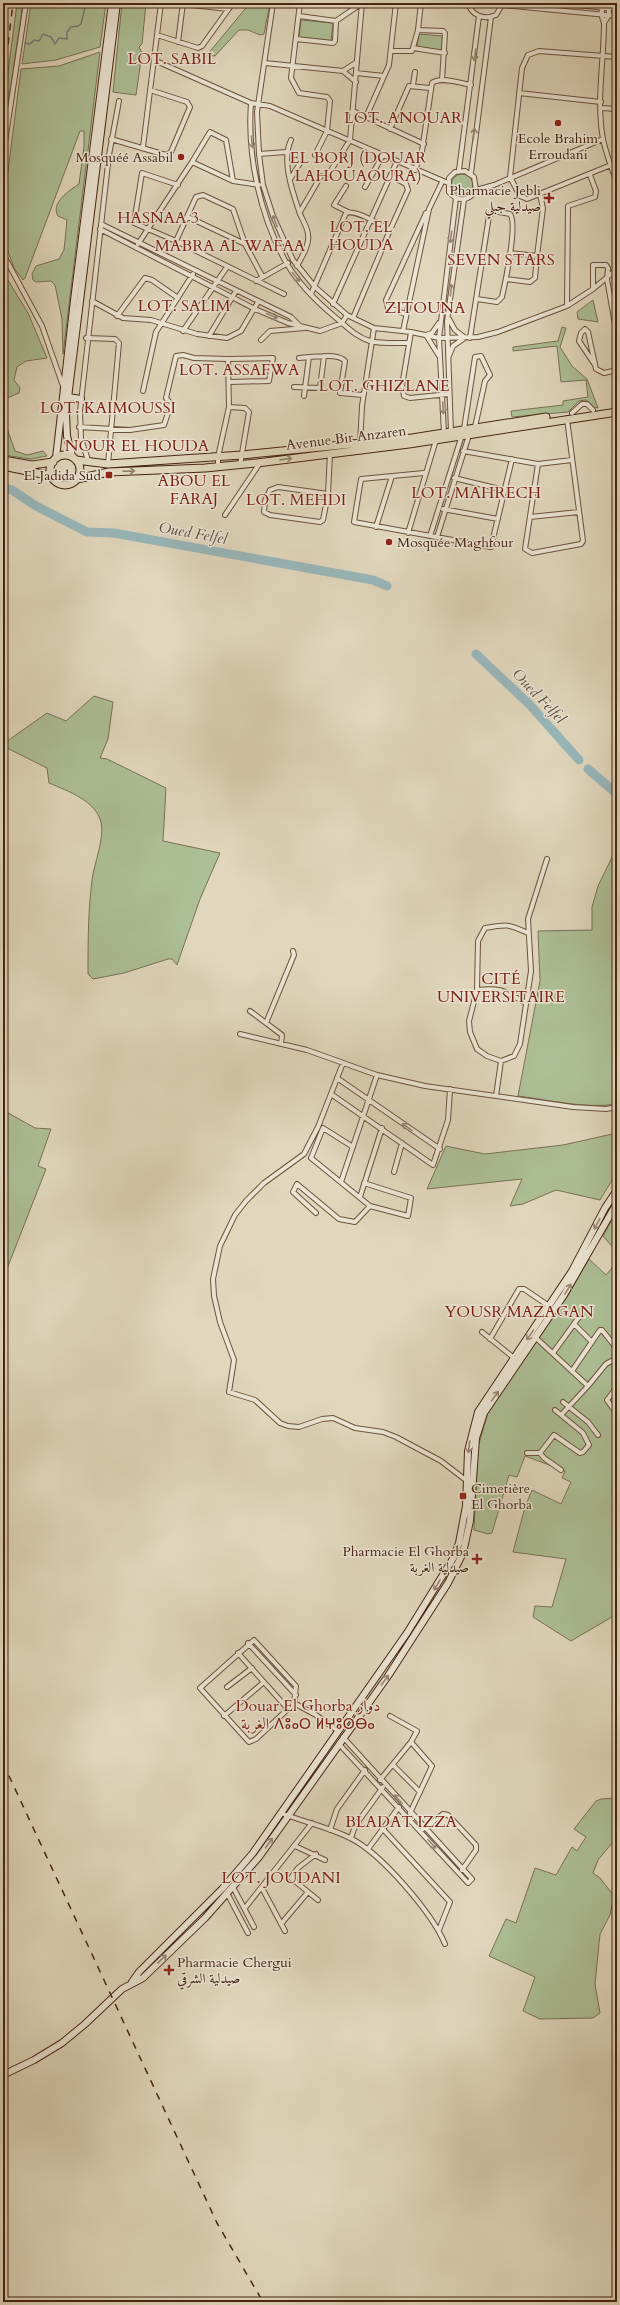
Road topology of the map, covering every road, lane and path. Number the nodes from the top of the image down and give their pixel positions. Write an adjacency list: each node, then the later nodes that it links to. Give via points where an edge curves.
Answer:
1 (26, 3): 70 (street)
2 (112, 3): 178 (main road)
3 (117, 3): 185 (main road)
4 (161, 3): 29 (street)
5 (233, 3): 18 (street)
6 (273, 3): 39 (street)
7 (300, 3): 22 (street)
8 (362, 3): 26 (street); 38 (street)
9 (396, 3): 33 (street)
10 (421, 3): 28 (street)
11 (467, 3): 23 (street)
12 (556, 3): 16 (street)
13 (608, 3): 17 (street)
14 (183, 4): 18 (street); 31 (street)
15 (503, 4): 20 (street); 25 (street)
16 (603, 5): 17 (street); 20 (street)
17 (610, 8): 19 (street); 21 (street)
18 (228, 9): 31 (street, via 202,46 194,48)
19 (617, 9)
20 (601, 14): 21 (street); 27 (street)
21 (609, 15): 24 (street); 27 (street)
22 (300, 16): 26 (street); 30 (street)
23 (479, 16): 25 (street); 48 (street, one-way to 48)
24 (617, 16)
25 (491, 17): 79 (street, one-way to 25)
26 (336, 21): 30 (street, via 333,43)
27 (604, 23): 35 (street)
28 (418, 30): 32 (street); 34 (street, via 443,31 446,36)
29 (157, 35): 31 (street); 37 (street)
30 (296, 39): 40 (street)
31 (178, 42)
32 (413, 48): 33 (street, via 410,52); 34 (street)
33 (391, 51): 44 (street)
34 (445, 53): 45 (street)
35 (602, 56): 36 (street); 51 (street, via 532,52 525,59); 53 (street)
36 (617, 57)
37 (154, 60): 50 (street); 54 (street)
38 (357, 62): 41 (street); 43 (street)
39 (264, 63): 40 (street); 55 (street)
40 (291, 67): 41 (street); 61 (street, via 292,83 299,93 329,99)
41 (343, 71): 46 (street)
42 (415, 72): 47 (street)
43 (356, 73): 44 (street); 46 (street)
44 (384, 76): 59 (street)
45 (442, 80): 48 (street); 49 (street, via 434,81)
46 (356, 82): 58 (street)
47 (413, 85): 49 (street); 60 (street, via 408,88)
48 (471, 85): 78 (street)
49 (430, 88): 66 (street)
50 (150, 90): 67 (street); 67 (street, via 187,102 190,110 169,154)
51 (519, 93): 53 (street); 84 (street)
52 (119, 101): 62 (street)
53 (601, 102): 56 (street)
54 (251, 103): 55 (street); 91 (street, one-way to 91, via 251,136)
55 (258, 104): 61 (street, via 270,106); 69 (street)
56 (602, 108): 57 (street); 63 (street)
57 (617, 109)
58 (353, 111): 59 (street); 65 (street)
59 (366, 117): 60 (street)
60 (390, 129): 66 (street)
61 (327, 131): 65 (street); 71 (street)
62 (111, 138): 67 (street); 104 (street)
63 (604, 139): 76 (street); 84 (street)
64 (291, 140): 68 (street)
65 (350, 140): 72 (street); 80 (street)
66 (424, 144): 77 (street)
67 (143, 147)
68 (286, 152): 69 (street); 85 (street)
69 (259, 154): 92 (street)
70 (3, 155)
71 (315, 155)
72 (383, 155): 73 (street); 94 (street)
73 (397, 161): 77 (street); 83 (street)
74 (192, 162): 86 (street); 86 (street, via 207,134 212,132 226,140); 90 (street)
75 (300, 163): 85 (street)
76 (611, 165): 81 (street); 89 (street)
77 (416, 170): 87 (street)
78 (460, 170): 79 (street); 88 (street, via 452,174)
79 (471, 173): 95 (street, via 476,181)
80 (328, 175)
81 (590, 175): 96 (street); 141 (street, via 596,191 595,197 568,206)
82 (321, 176): 100 (street)
83 (391, 176): 103 (street); 106 (street, via 406,184 408,190)
84 (510, 177): 95 (street); 96 (street, via 523,198 531,199)
85 (291, 178): 100 (street)
86 (233, 181): 91 (street)
87 (442, 182): 88 (street); 99 (street)
88 (448, 182): 97 (street, via 449,192)
89 (617, 183)
90 (178, 185): 105 (street); 105 (street, via 142,173 133,221 136,225)
91 (258, 185): 92 (street); 117 (street, via 267,217)
92 (263, 185): 116 (street, one-way to 92, via 277,228)
93 (346, 186): 101 (street, via 334,205)
94 (364, 187)
95 (476, 190): 98 (street)
96 (540, 195): 113 (street, via 543,208)
97 (456, 198): 98 (street); 148 (street, one-way to 148)
98 (464, 200): 146 (street, one-way to 98)
99 (429, 209): 143 (street); 143 (street, via 386,300 388,308)
100 (300, 212): 119 (street, via 308,238)
101 (348, 212): 103 (street); 130 (street)
102 (188, 217): 107 (street); 109 (street); 109 (street, via 199,195 228,206 235,214)
103 (370, 219): 106 (street); 140 (street)
104 (100, 226): 108 (street); 110 (street); 138 (street)
105 (149, 229): 107 (street); 108 (street)
106 (390, 230): 147 (street)
107 (176, 241): 120 (street)
108 (139, 242): 110 (street); 115 (street)
109 (245, 244): 124 (street)
110 (136, 247): 118 (street)
111 (510, 253): 113 (street); 125 (street); 137 (street, via 513,217 510,214 491,212)
112 (3, 254): 114 (street)
113 (537, 256): 125 (street, via 535,278 532,282)
114 (4, 259): 178 (street, via 42,326)
115 (173, 260): 118 (street); 122 (street)
116 (293, 260): 117 (street); 119 (street)
117 (287, 264): 124 (street); 134 (street, one-way to 134)
118 (170, 265): 123 (street)
119 (297, 266): 130 (street)
120 (227, 267): 127 (street); 128 (street)
121 (617, 269): 126 (street)
122 (195, 270): 123 (street); 127 (street)
123 (192, 276): 129 (street); 136 (street)
124 (262, 276): 128 (street)
125 (506, 279): 137 (street, via 500,300 497,302)
126 (607, 279): 131 (street); 131 (street, via 606,265 593,265); 151 (street)
127 (217, 281): 129 (street); 132 (street)
128 (256, 281): 133 (street)
129 (214, 287): 135 (street); 155 (street)
130 (315, 287): 134 (street); 140 (street)
131 (593, 289): 141 (street)
132 (236, 291): 135 (street); 139 (street)
133 (284, 294)
134 (311, 294): 150 (street)
135 (233, 297): 142 (street); 159 (street)
136 (178, 298): 145 (street, via 145,278); 149 (street)
137 (477, 298): 164 (street)
138 (92, 300): 145 (street); 161 (street)
139 (258, 302): 142 (street); 152 (street, via 291,317)
140 (333, 304): 144 (street)
141 (567, 306): 164 (street, via 498,332)
142 (255, 309): 152 (street, one-way to 152); 159 (street, via 238,334 228,338)
143 (406, 314): 156 (street)
144 (347, 315): 147 (street); 150 (street)
145 (117, 316): 149 (street)
146 (448, 316): 163 (street); 164 (street, via 454,330)
147 (353, 318): 154 (street)
148 (440, 321): 158 (street, via 436,329); 162 (street)
149 (161, 322): 155 (street); 180 (street, via 149,359)
150 (342, 323): 153 (street, via 320,331); 166 (street)
151 (616, 323): 160 (street)
152 (300, 326): 153 (street)
153 (305, 328): 165 (street, via 270,331)
154 (374, 328): 156 (street); 166 (street)
155 (183, 331): 159 (street)
156 (403, 331): 157 (street)
157 (411, 332): 158 (street); 167 (street)
158 (426, 335): 162 (street); 172 (street)
159 (209, 336)
160 (617, 336)
161 (86, 338): 186 (street); 193 (street, via 115,339 119,343)
162 (439, 338): 163 (street); 172 (street)
163 (447, 338): 164 (street); 173 (street)
164 (468, 338): 173 (street, via 453,346)
165 (261, 340)
166 (371, 341): 167 (street); 182 (street)
167 (409, 343): 183 (street, via 402,386 404,396 410,398)
168 (324, 356): 169 (street); 179 (street, via 320,388); 182 (street, via 342,358 345,361 340,393)
169 (309, 357): 171 (street); 179 (street)
170 (228, 358): 176 (street); 176 (street, via 272,357 274,360 269,381); 193 (street, via 176,356 166,398 171,404 164,424 130,430)
171 (299, 358)
172 (440, 358): 183 (street)
173 (448, 358): 181 (street)
174 (595, 365): 174 (street, via 588,330 583,330 579,341); 175 (street, via 600,372)
175 (617, 370)
176 (230, 382): 187 (street)
177 (294, 387): 179 (street)
178 (64, 388): 205 (main road)
179 (305, 388): 184 (street)
180 (143, 391)
181 (449, 394): 183 (street); 195 (street)
182 (363, 395): 197 (street)
183 (442, 395): 195 (street, one-way to 195)
184 (304, 396)
185 (68, 397): 186 (main road); 202 (main road, via 66,429)
186 (81, 399): 191 (street)
187 (229, 407): 200 (street, via 245,408 249,412); 201 (street)
188 (617, 407): 190 (highway, Avenue Bir Anzaren)
189 (617, 412): 190 (highway, Avenue Bir Anzaren)
190 (569, 416): 192 (highway, Avenue Bir Anzaren); 194 (highway, Avenue Bir Anzaren); 206 (street)
191 (79, 427): 193 (street); 208 (street)
192 (475, 427): 194 (highway, Avenue Bir Anzaren); 194 (street, via 485,381 490,375 481,356 475,357)
193 (110, 429): 209 (street)
194 (465, 432): 195 (highway, Avenue Bir Anzaren); 199 (street); 217 (street)
195 (448, 435): 196 (highway, Avenue Bir Anzaren); 197 (highway, Avenue Bir Anzaren)
196 (436, 440): 197 (highway, Avenue Bir Anzaren); 214 (street)
197 (360, 446): 198 (highway, Avenue Bir Anzaren)
198 (330, 449): 200 (highway, Avenue Bir Anzaren); 207 (highway, Avenue Bir Anzaren, one-way to 198); 221 (street)
199 (463, 452): 203 (street); 218 (street)
200 (242, 455): 201 (highway, Avenue Bir Anzaren); 211 (street)
201 (218, 457): 209 (highway, Avenue Bir Anzaren); 213 (street)
202 (74, 458): 205 (highway, via 65,455); 208 (highway, Avenue Bir Anzaren); 219 (highway, via 80,468)
203 (512, 459): 210 (street); 220 (street)
204 (3, 460): 205 (highway, via 32,465)
205 (55, 460): 215 (highway, via 51,470)
206 (572, 460): 210 (street); 224 (street)
207 (260, 462): 211 (highway, Avenue Bir Anzaren); 225 (street)
208 (89, 463): 209 (highway, Avenue Bir Anzaren)
209 (108, 464)
210 (538, 464): 226 (street)
211 (240, 465): 213 (highway, Avenue Bir Anzaren)
212 (3, 466): 215 (highway)
213 (218, 467): 219 (highway, Avenue Bir Anzaren, one-way to 213, via 109,472)
214 (424, 473): 216 (street); 229 (street)
215 (52, 476): 219 (highway, via 62,484 69,484)
216 (392, 476): 228 (street); 228 (street, via 362,478 359,481 354,522)
217 (450, 477): 218 (street); 222 (street)
218 (455, 478): 220 (street); 223 (street)
219 (77, 479)
220 (504, 490): 227 (street)
221 (328, 494): 221 (street, via 324,518 320,522 270,515 264,512 263,508 270,490 278,486)
222 (440, 508): 223 (street); 230 (street)
223 (445, 509): 227 (street); 231 (street)
224 (579, 512): 226 (street); 226 (street, via 583,541 581,544 529,553 525,546)
225 (225, 515)
226 (530, 517)
227 (498, 519): 231 (street, via 491,547)
228 (376, 527): 229 (street)
229 (408, 533): 230 (street)
230 (430, 536): 231 (street)
231 (437, 537)
232 (547, 859): 233 (street, via 530,910)
233 (528, 933): 235 (street, via 508,924 485,928 482,931 478,941); 236 (street, via 531,971)
234 (293, 951): 238 (street)
235 (477, 990): 236 (street, via 498,988); 241 (street, via 469,1021 472,1042 487,1056)
236 (526, 1003): 241 (street, via 520,1044 514,1056)
237 (250, 1011): 238 (street)
238 (266, 1023): 240 (street, via 282,1035)
239 (240, 1034): 240 (street)
240 (281, 1044): 242 (street)
241 (501, 1061): 247 (street)
242 (343, 1063): 243 (street); 244 (street)
243 (377, 1076): 245 (street); 248 (street)
244 (337, 1078): 246 (street); 248 (street)
245 (450, 1089): 247 (street); 254 (street, via 448,1120)
246 (331, 1094): 250 (street); 289 (street, via 304,1154 264,1183 246,1201 235,1215 220,1246 213,1280 220,1322 234,1360 228,1392 255,1400 280,1423 288,1426 299,1427 333,1418 355,1428 383,1432 441,1461)
247 (496, 1096): 249 (street, via 589,1109)
248 (368, 1100): 250 (street); 254 (street, one-way to 248)
249 (617, 1108)
250 (363, 1116): 251 (street); 253 (street)
251 (382, 1128): 252 (street); 257 (street)
252 (402, 1143): 254 (street, via 433,1165); 255 (street)
253 (353, 1147): 256 (street); 256 (street, via 323,1128 311,1158)
254 (440, 1149)
255 (394, 1172)
256 (341, 1182): 259 (street)
257 (364, 1184): 259 (street); 261 (street, via 410,1198 408,1216)
258 (617, 1190): 263 (main road, one-way to 263, via 605,1208)
259 (360, 1197): 261 (street)
260 (617, 1203): 263 (main road)
261 (370, 1206): 262 (street, via 355,1222 339,1219 297,1184 293,1192)
262 (316, 1213)
263 (581, 1260): 264 (main road)
264 (574, 1272): 265 (main road); 270 (main road, one-way to 264)
265 (549, 1306): 269 (street, via 524,1289 519,1289); 274 (main road, one-way to 274)
266 (579, 1316): 267 (street)
267 (574, 1324): 271 (street); 273 (street)
268 (482, 1332): 269 (street)
269 (490, 1338): 274 (street)
270 (536, 1338): 273 (street); 287 (main road, one-way to 270, via 484,1413)
271 (592, 1342): 272 (street, via 602,1330); 276 (street)
272 (617, 1349)
273 (553, 1353): 276 (street)
274 (514, 1358): 287 (main road, one-way to 287, via 477,1412 469,1441)
275 (617, 1358): 277 (street, via 606,1364)
276 (572, 1371): 277 (street)
277 (588, 1386): 280 (street)
278 (617, 1387): 282 (street, via 607,1400)
279 (563, 1402): 280 (street)
280 (569, 1407): 283 (street); 284 (street, via 588,1422)
281 (555, 1410): 283 (street)
282 (617, 1414)
283 (561, 1415): 286 (street, via 583,1433 589,1445 580,1453 554,1435)
284 (598, 1436)
285 (527, 1453): 286 (street)
286 (540, 1453): 288 (street)
287 (470, 1468): 289 (main road); 293 (main road, via 470,1521 463,1553 448,1583)
288 (561, 1470)
289 (467, 1481): 292 (main road, one-way to 292, via 464,1528 454,1557)
290 (248, 1643): 291 (street); 297 (street); 297 (street, via 257,1641 296,1686)
291 (238, 1653): 294 (street); 300 (street, via 200,1688)
292 (391, 1659): 293 (main road); 302 (main road)
293 (396, 1663): 303 (main road, one-way to 293)
294 (252, 1668): 295 (street); 296 (street)
295 (264, 1682): 299 (street); 300 (street)
296 (228, 1687)
297 (296, 1695): 298 (street)
298 (294, 1703): 299 (street); 302 (street)
299 (288, 1709): 300 (street, via 251,1742 246,1741)
300 (224, 1716)
301 (390, 1716): 304 (street, via 417,1731)
302 (338, 1731): 314 (main road)
303 (343, 1737): 305 (main road); 307 (street)
304 (411, 1742): 306 (street); 311 (street, via 432,1766)
305 (339, 1744): 308 (street); 315 (main road)
306 (393, 1765): 309 (street); 311 (street)
307 (368, 1766): 308 (street); 309 (street)
308 (364, 1771): 310 (street); 320 (street, via 337,1809)
309 (380, 1780): 310 (street)
310 (383, 1787): 312 (street); 313 (street, one-way to 310); 322 (street, via 355,1826)
311 (420, 1792): 313 (street)
312 (399, 1807): 316 (street); 318 (street)
313 (410, 1812): 316 (street); 319 (street)
314 (281, 1813): 315 (street); 329 (main road, via 253,1853)
315 (289, 1816): 317 (street); 330 (main road, one-way to 315)
316 (408, 1817): 321 (street)
317 (312, 1823): 320 (street); 323 (street)
318 (382, 1828): 324 (street); 339 (street, via 450,1902)
319 (425, 1828): 321 (street); 327 (street); 327 (street, via 443,1814 448,1815 476,1845 476,1850)
320 (330, 1830): 322 (street)
321 (421, 1831): 328 (street, one-way to 328)
322 (350, 1838): 324 (street)
323 (295, 1846): 325 (street); 331 (street)
324 (368, 1849): 339 (street)
325 (316, 1854): 326 (street); 333 (street, via 298,1868 291,1878)
326 (325, 1860)
327 (463, 1870): 328 (street); 328 (street, via 472,1879 468,1884)
328 (459, 1873)
329 (228, 1882): 330 (main road); 332 (main road)
330 (233, 1887): 334 (main road); 336 (street)
331 (262, 1888): 336 (street); 337 (street)
332 (222, 1889): 334 (main road); 343 (main road)
333 (308, 1892): 335 (street); 337 (street)
334 (227, 1893): 341 (street); 343 (main road, one-way to 334, via 143,1978)
335 (318, 1900)
336 (245, 1908): 338 (street)
337 (281, 1924): 340 (street)
338 (254, 1927)
339 (439, 1930): 342 (street)
340 (285, 1931)
341 (248, 1933)
342 (445, 1944)
343 (132, 1982): 344 (main road, via 62,2043)
344 (3, 2075)

